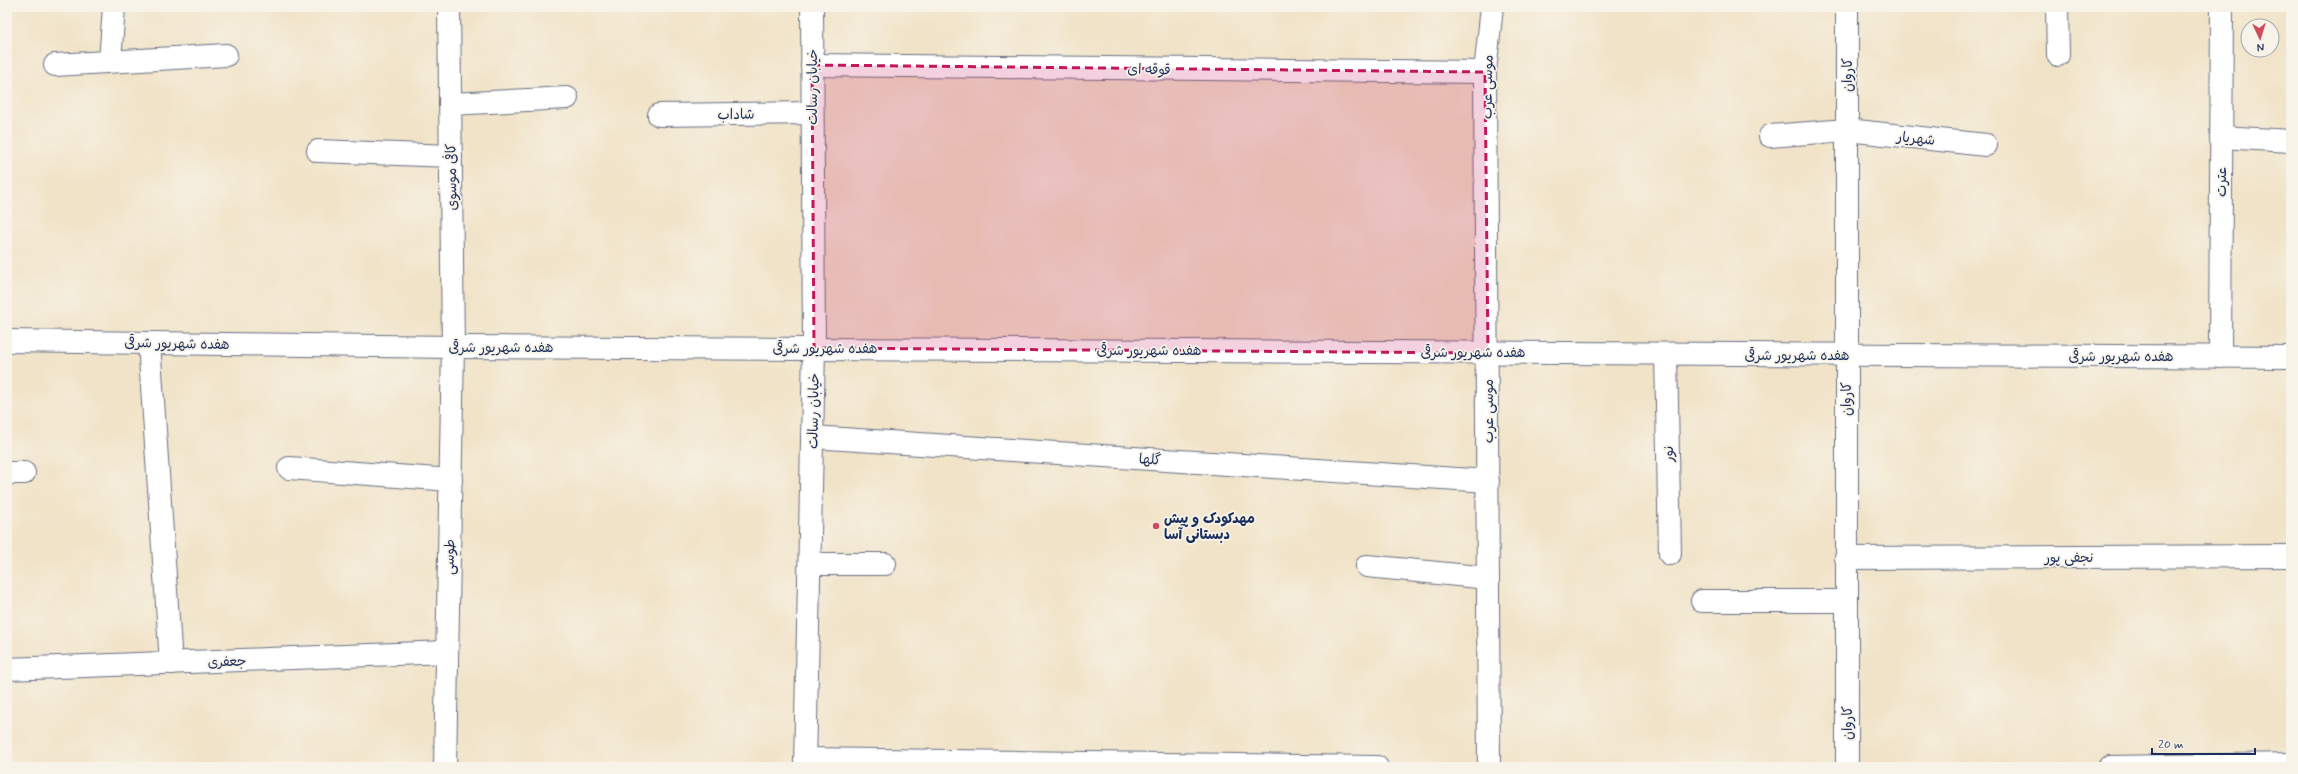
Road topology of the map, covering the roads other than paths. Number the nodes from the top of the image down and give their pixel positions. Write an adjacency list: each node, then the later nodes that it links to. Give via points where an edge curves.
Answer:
1 (114, 7): 10 (street)
2 (449, 7): 15 (street, کافی موسوی)
3 (812, 7): 12 (street, خیابان رسالت)
4 (1492, 7): 13 (street, موسی عرب)
5 (1848, 7): 18 (street, کاروان)
6 (2058, 7): 9 (street)
7 (2222, 7): 20 (street, عترت)
8 (226, 55): 10 (street)
9 (2058, 55)
10 (110, 61): 11 (street)
11 (55, 65)
12 (812, 65): 13 (street, قوقه ای); 16 (street, خیابان رسالت)
13 (1485, 72): 29 (street, موسی عرب)
14 (567, 98): 15 (street)
15 (450, 104): 24 (street, کافی موسوی)
16 (812, 113): 17 (street, شاداب); 28 (street, خیابان رسالت)
17 (659, 115)
18 (1847, 130): 19 (street, شهریار); 22 (street, شهریار); 31 (street, کاروان)
19 (1770, 136)
20 (2221, 137): 21 (street); 32 (street, عترت)
21 (2291, 141)
22 (1986, 145)
23 (318, 150): 24 (street)
24 (450, 156): 27 (street, کافی موسوی)
25 (7, 341): 26 (street, هفده شهریور شرقی)
26 (149, 343): 27 (street, هفده شهریور شرقی); 48 (street)
27 (453, 347): 28 (street, هفده شهریور شرقی); 36 (street, طوسی)
28 (814, 348): 29 (street, هفده شهریور شرقی); 34 (street, خیابان رسالت)
29 (1488, 352): 30 (street, هفده شهریور شرقی); 37 (street, موسی عرب)
30 (1666, 354): 31 (street, هفده شهریور شرقی); 38 (street, نور)
31 (1846, 355): 32 (street, هفده شهریور شرقی); 40 (street, کاروان)
32 (2220, 357): 33 (street, هفده شهریور شرقی)
33 (2291, 357)
34 (812, 437): 37 (street, گلها); 41 (street, خیابان رسالت)
35 (289, 468): 36 (street)
36 (450, 480): 47 (street, طوسی)
37 (1488, 481): 44 (street, موسی عرب)
38 (1670, 554)
39 (2291, 556): 40 (street, نجفی پور)
40 (1846, 558): 46 (street, کاروان)
41 (810, 564): 42 (street); 50 (street, خیابان رسالت)
42 (885, 564)
43 (1367, 566): 44 (street)
44 (1488, 578): 55 (street, موسی عرب)
45 (1702, 601): 46 (street)
46 (1846, 602): 56 (street, کاروان)
47 (447, 652): 48 (street, جعفری); 53 (street, طوسی)
48 (171, 663): 49 (street, جعفری)
49 (7, 669)
50 (805, 763): 54 (street)
51 (2291, 764): 52 (street)
52 (2227, 766): 57 (street)
53 (444, 767)
54 (1377, 767)
55 (1489, 767)
56 (1847, 767)
57 (2110, 767)

